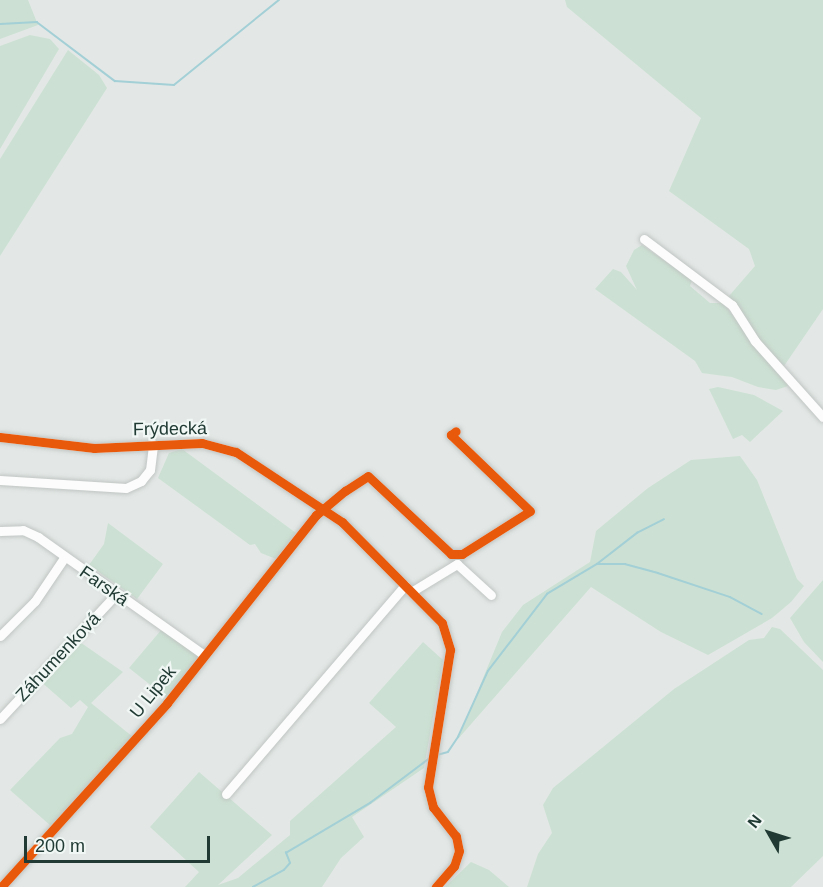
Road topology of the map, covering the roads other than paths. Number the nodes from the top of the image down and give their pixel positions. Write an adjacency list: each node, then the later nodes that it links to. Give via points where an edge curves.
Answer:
1 (644, 239): 2 (street, via 732,305 755,341)
2 (823, 417)
3 (451, 435): 7 (street, U Lipek, via 530,511 462,554 451,554 368,476)
4 (0, 437): 5 (street, Frýdecká, via 64,446)
5 (153, 444): 6 (street, via 150,470 141,481 126,488); 7 (street, Frýdecká, via 202,443 227,448 255,462)
6 (0, 480)
7 (322, 510): 10 (street, Frýdecká, via 342,522); 14 (street, U Lipek)
8 (0, 531): 9 (street, Farská, via 28,532)
9 (64, 558): 11 (street, Farská); 13 (street, via 35,601)
10 (408, 588): 12 (street, via 457,564); 16 (street); 18 (street, Frýdecká, via 442,623 449,638 431,763 431,802 456,836 459,847 454,866)
11 (116, 594): 14 (street, Farská); 15 (street, Záhumenková)
12 (491, 595)
13 (0, 636)
14 (204, 655): 17 (street, U Lipek, via 142,732 55,823)
15 (0, 719)
16 (226, 794)
17 (2, 887)
18 (436, 887)

